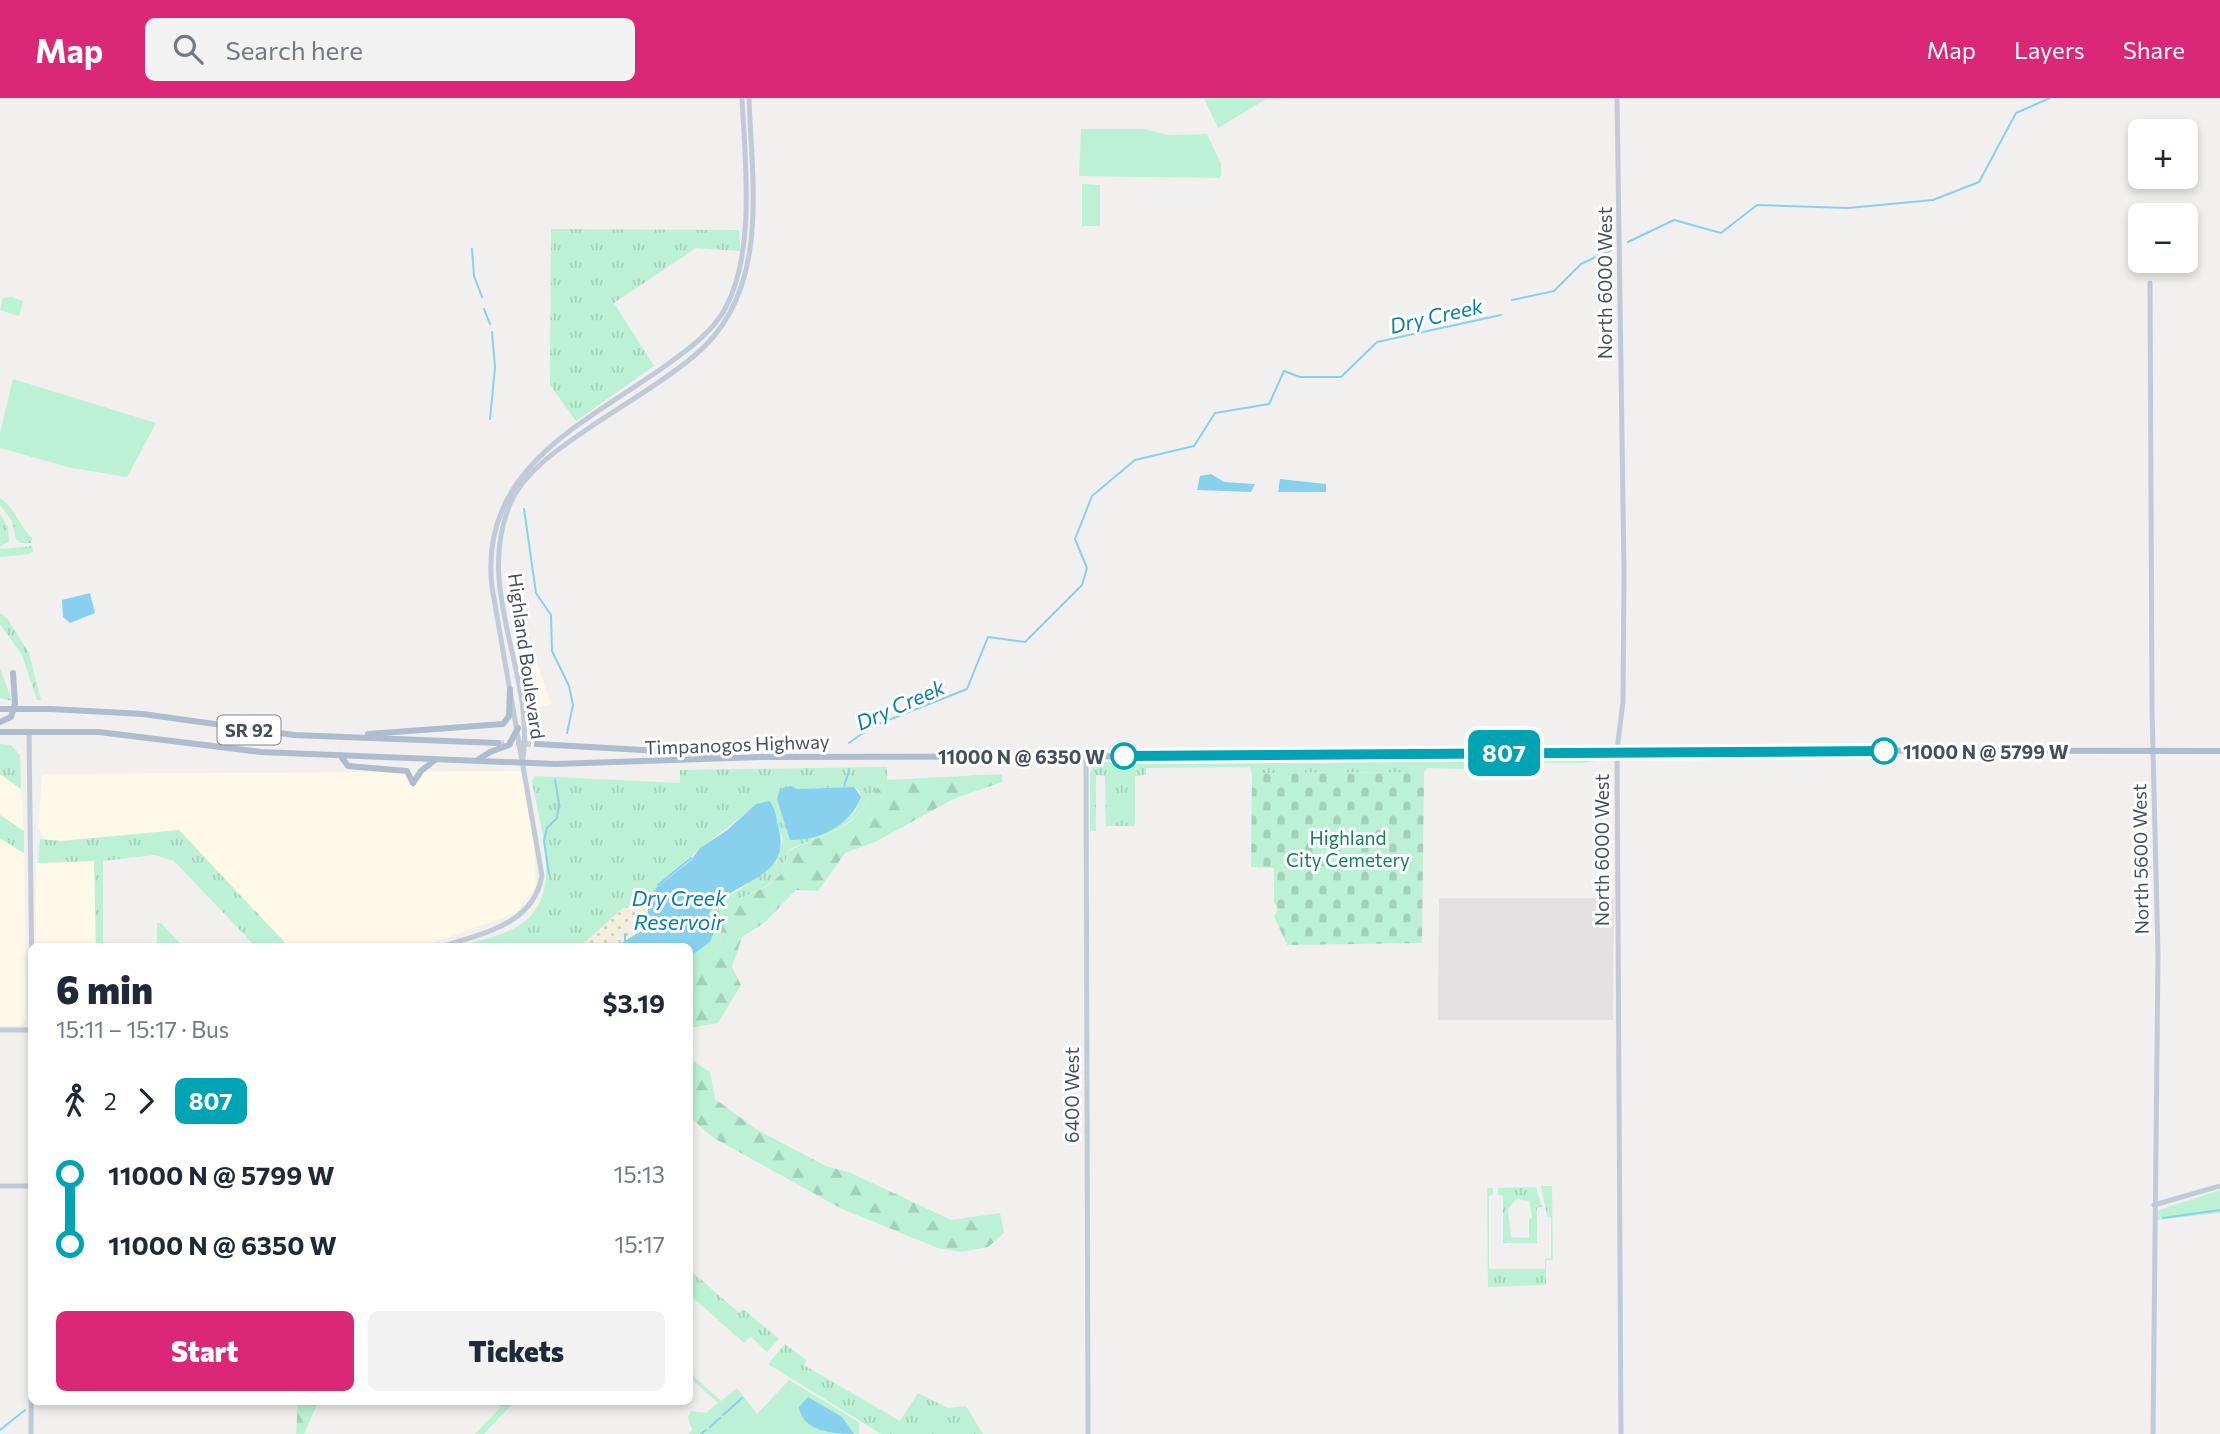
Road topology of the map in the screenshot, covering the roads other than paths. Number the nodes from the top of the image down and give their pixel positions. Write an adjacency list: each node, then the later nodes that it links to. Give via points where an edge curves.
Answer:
1 (742, 98): 6 (street, Highland Boulevard, via 746,179 742,252 725,309 697,343 531,463 500,510 490,570)
2 (749, 98): 23 (street, Highland Boulevard, via 750,241 747,275 734,309 694,357 568,442 536,469 511,500 501,527 496,555 525,734)
3 (1617, 98): 15 (street, North 6000 West, via 1624,572 1623,703)
4 (2150, 283): 16 (street, North 5600 West)
5 (13, 673): 8 (main road, via 15,704 11,717)
6 (510, 689): 9 (street, Highland Boulevard); 12 (main road, via 509,716 493,727)
7 (0, 709): 12 (main road, SR 92, bridge, via 143,713 261,732)
8 (0, 722)
9 (518, 728): 22 (main road, via 509,745); 23 (street, Highland Boulevard)
10 (0, 732): 11 (main road, SR 92)
11 (29, 732): 18 (main road, SR 92, via 99,732 247,751); 24 (street)
12 (328, 737): 13 (main road, SR 92)
13 (498, 743)
14 (537, 744): 20 (main road, SR 92)
15 (1617, 750): 16 (main road, Timpanogos Highway / SR 92); 19 (main road, Timpanogos Highway / SR 92); 35 (street, North 6000 West)
16 (2153, 750): 17 (main road, Timpanogos Highway / SR 92); 31 (street, North 5600 West, via 2158,955)
17 (2220, 751)
18 (340, 755): 21 (main road, SR 92); 21 (main road, via 348,766 407,771 413,783)
19 (1086, 756): 20 (main road, Timpanogos Highway / SR 92); 34 (street, 6400 West)
20 (761, 757): 23 (main road, Timpanogos Highway / SR 92)
21 (438, 759): 22 (main road, SR 92)
22 (478, 760): 23 (main road, SR 92)
23 (523, 762): 25 (street, via 542,876 540,891 522,915 506,925)
24 (31, 943)
25 (453, 943)
26 (0, 1030): 27 (street)
27 (28, 1030)
28 (2218, 1185): 31 (street)
29 (0, 1186): 30 (street)
30 (28, 1186)
31 (2154, 1205): 36 (street, North 5600 West)
32 (32, 1405): 33 (street)
33 (32, 1434)
34 (1088, 1434)
35 (1621, 1434)
36 (2153, 1434)

